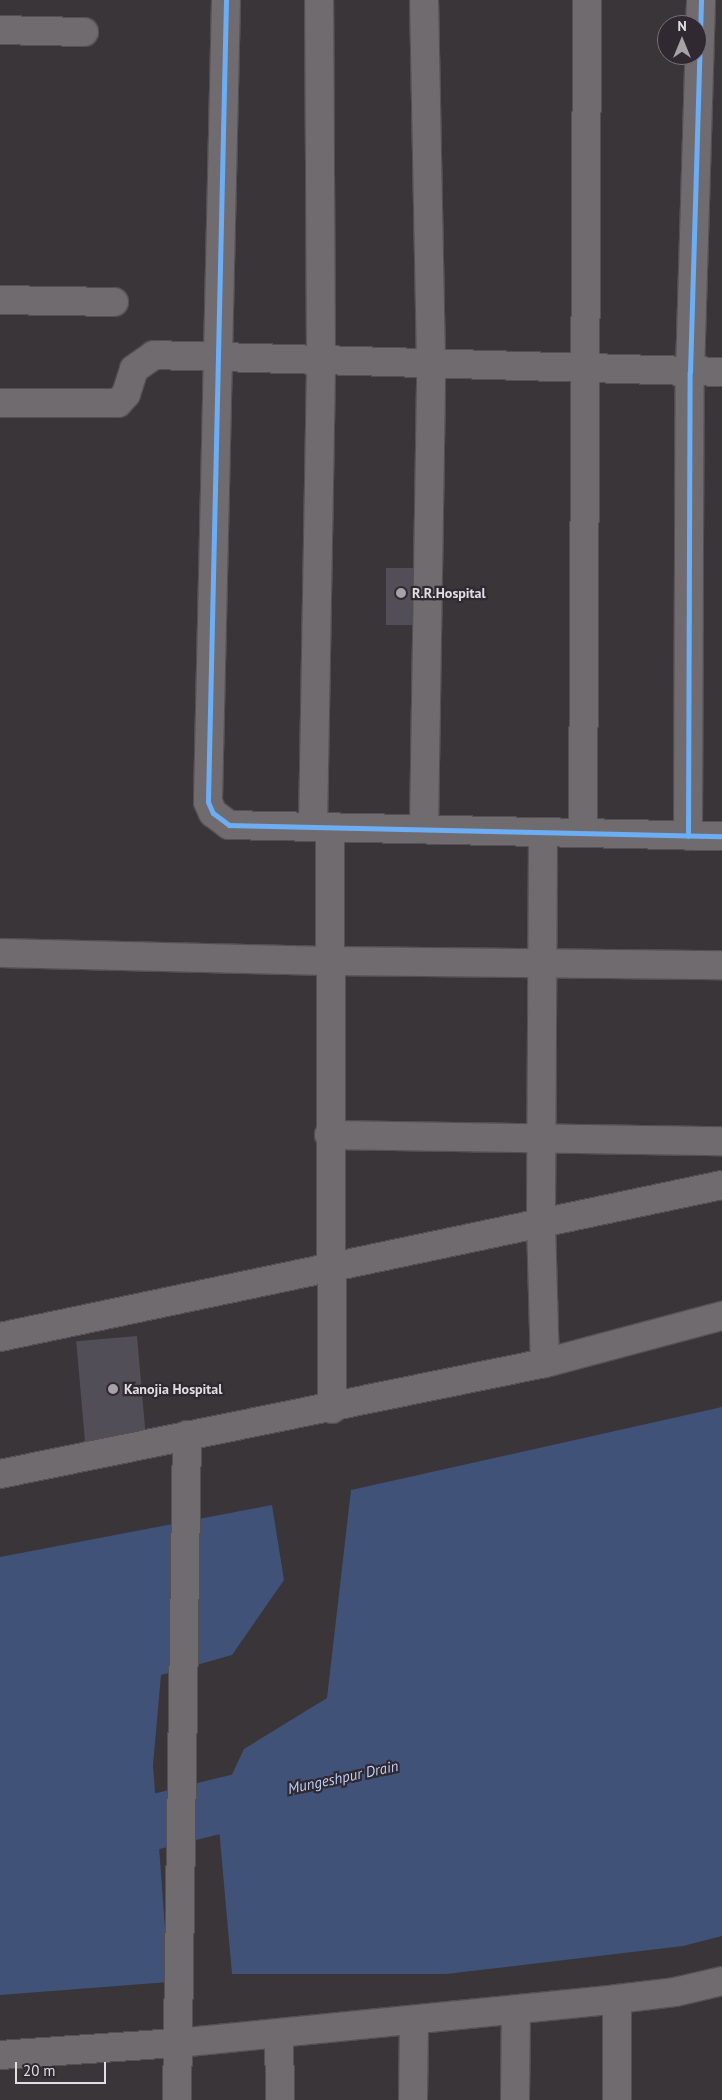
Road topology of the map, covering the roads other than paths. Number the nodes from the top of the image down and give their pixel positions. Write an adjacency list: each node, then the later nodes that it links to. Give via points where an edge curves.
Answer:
1 (226, 0): 10 (street)
2 (319, 0): 11 (street)
3 (424, 0): 12 (street)
4 (587, 0): 13 (street)
5 (700, 0): 14 (street)
6 (0, 30): 7 (street)
7 (84, 32)
8 (0, 300): 9 (street)
9 (114, 302)
10 (216, 356): 11 (street); 16 (street, via 148,358 134,369 126,394 118,403); 17 (street, via 208,802 213,813 229,825)
11 (321, 359): 12 (street); 17 (street)
12 (431, 362): 13 (street); 18 (street)
13 (582, 367): 14 (street); 20 (street)
14 (690, 372): 15 (street); 21 (street)
15 (722, 372)
16 (0, 404)
17 (321, 827): 18 (street); 24 (street)
18 (424, 829): 19 (street)
19 (544, 833): 20 (street); 25 (street)
20 (583, 833): 21 (street)
21 (688, 836): 22 (street)
22 (722, 836)
23 (0, 953): 24 (street)
24 (328, 961): 25 (street); 27 (street)
25 (541, 963): 26 (street); 28 (street)
26 (722, 965)
27 (329, 1135): 28 (street); 32 (street)
28 (541, 1138): 29 (street); 31 (street)
29 (722, 1141)
30 (722, 1185): 31 (street)
31 (541, 1223): 32 (street); 35 (street)
32 (329, 1266): 34 (street); 36 (street)
33 (722, 1316): 35 (street)
34 (0, 1337)
35 (545, 1363): 36 (street)
36 (332, 1409): 37 (street)
37 (187, 1435): 38 (street); 44 (street)
38 (0, 1474)
39 (722, 1981): 40 (street)
40 (617, 2000): 41 (street); 50 (street)
41 (516, 2010): 42 (street); 49 (street)
42 (414, 2020): 43 (street); 48 (street)
43 (279, 2033): 44 (street); 47 (street)
44 (178, 2043): 45 (street); 46 (street)
45 (0, 2056)
46 (177, 2100)
47 (280, 2100)
48 (412, 2100)
49 (515, 2100)
50 (617, 2100)

